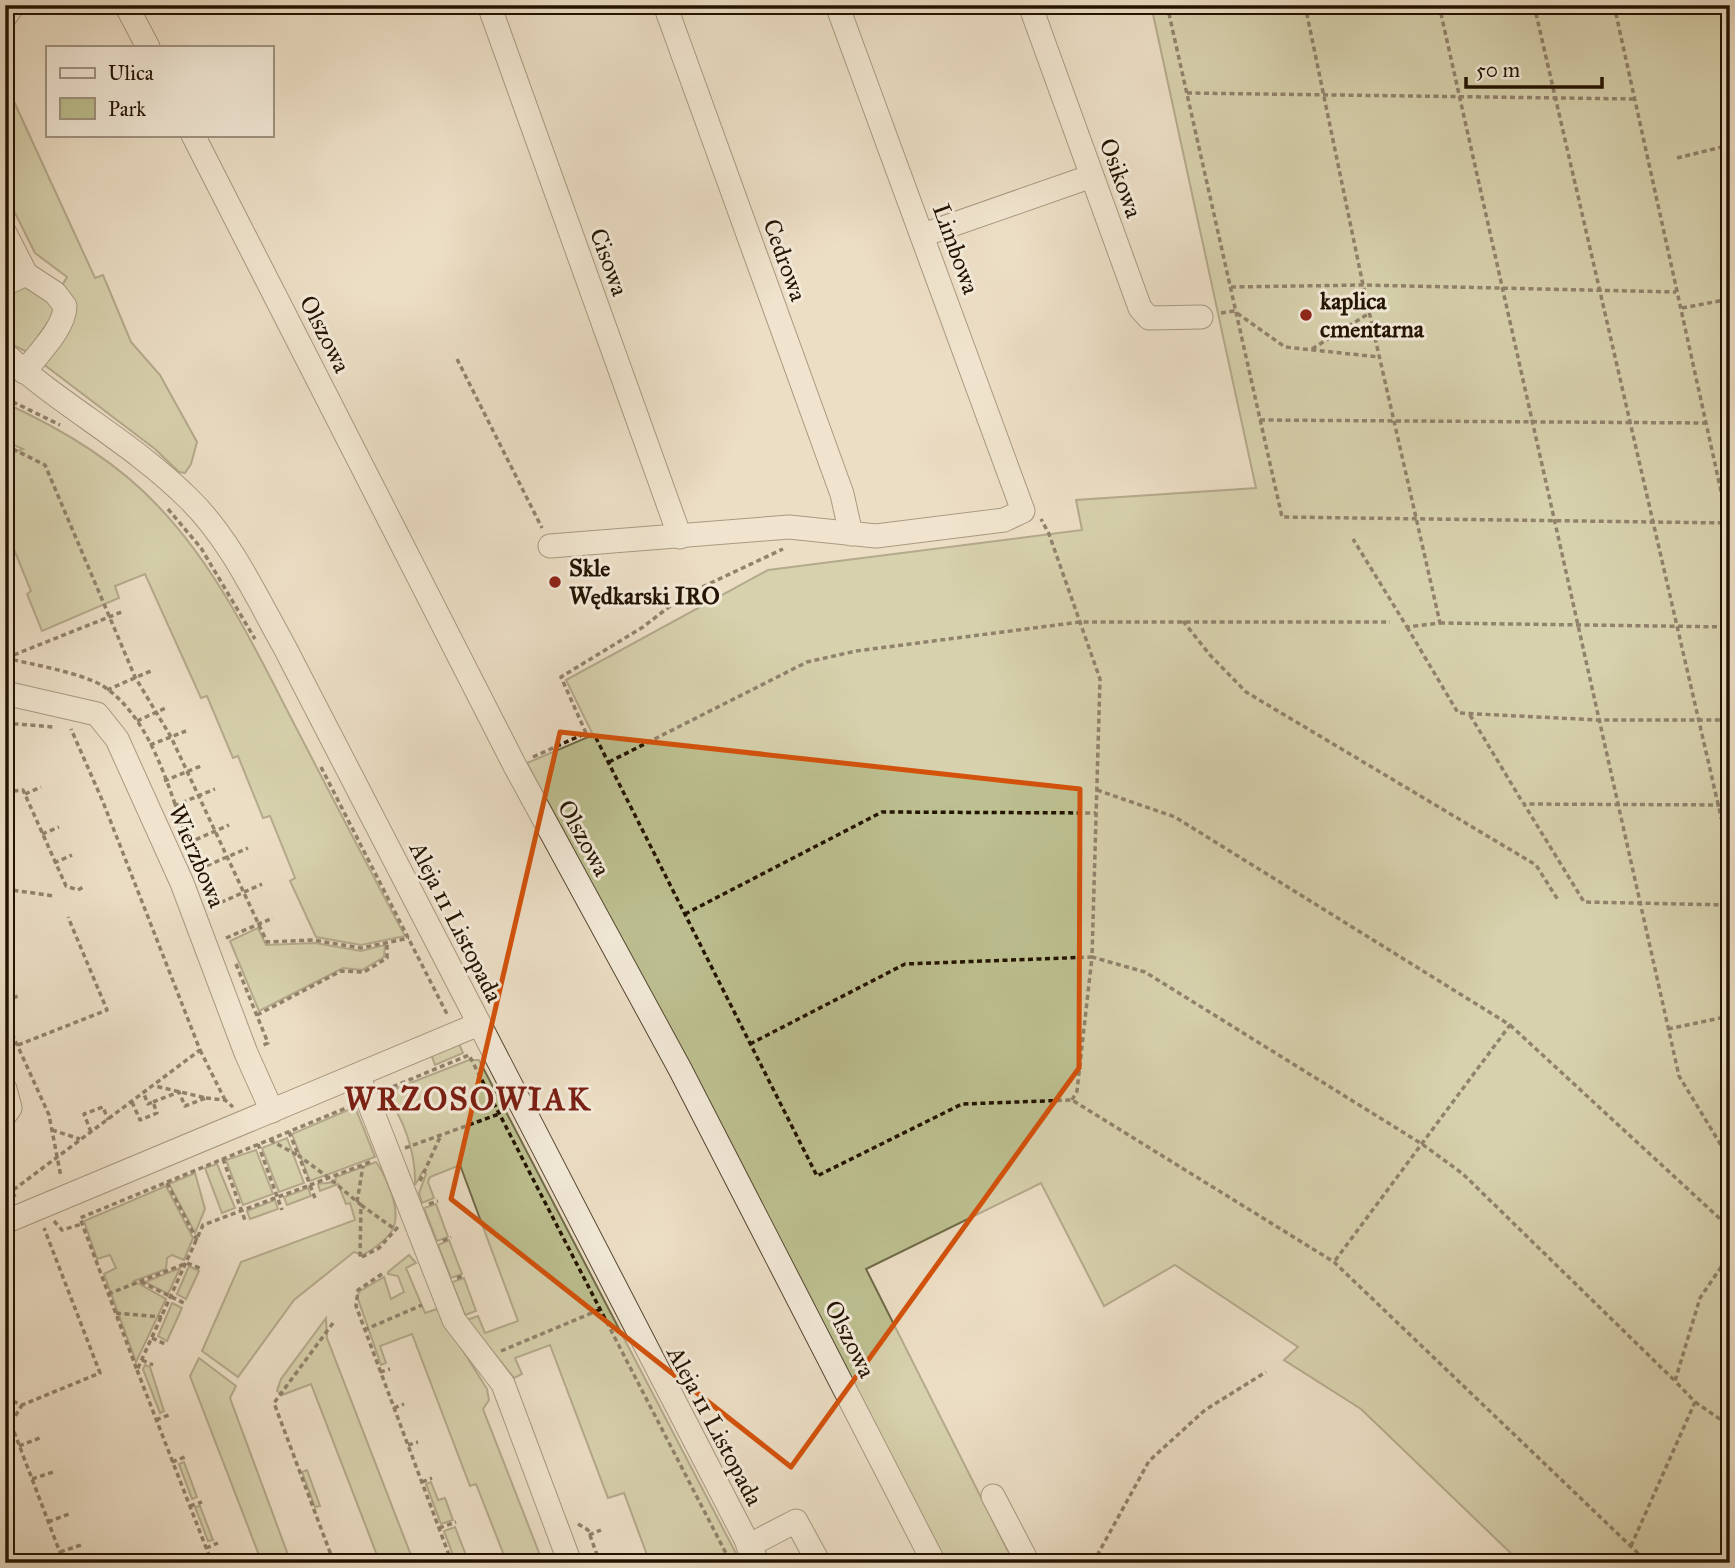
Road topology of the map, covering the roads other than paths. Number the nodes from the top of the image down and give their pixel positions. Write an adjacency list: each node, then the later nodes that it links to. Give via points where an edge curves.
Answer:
1 (13, 5): 7 (street)
2 (126, 5): 8 (street)
3 (489, 5): 18 (street, Cisowa)
4 (665, 5): 17 (street, Cedrowa, via 842,494)
5 (837, 5): 12 (street, Limbowa)
6 (1030, 5): 10 (street, Osikowa)
7 (5, 17)
8 (147, 46)
9 (194, 136): 31 (street, Olszowa, via 515,765 680,1069)
10 (1092, 176): 12 (street); 14 (street, Osikowa, via 1140,308 1149,318)
11 (5, 233): 13 (street)
12 (923, 235): 17 (street, Limbowa, via 1023,511 991,522 876,536)
13 (16, 279): 16 (street, via 55,293 65,311)
14 (1201, 317)
15 (5, 354): 16 (street, Aleja 11 Listopada)
16 (15, 371): 21 (street, Aleja 11 Listopada, via 143,456 191,501 232,554)
17 (851, 534): 18 (street, via 789,527)
18 (680, 537): 19 (street)
19 (550, 546)
20 (5, 693): 24 (street, Wierzbowa, via 97,714 117,738 182,883)
21 (479, 1024): 22 (street); 28 (street, Aleja 11 Listopada)
22 (358, 1075): 24 (street); 29 (street, via 454,1320 503,1384)
23 (5, 1089): 25 (street, via 10,1108)
24 (272, 1111): 26 (street, via 69,1195)
25 (5, 1115)
26 (23, 1219)
27 (993, 1496): 32 (street)
28 (753, 1555): 30 (street, via 796,1521)
29 (570, 1563)
30 (819, 1563)
31 (934, 1563)
32 (1028, 1563)

